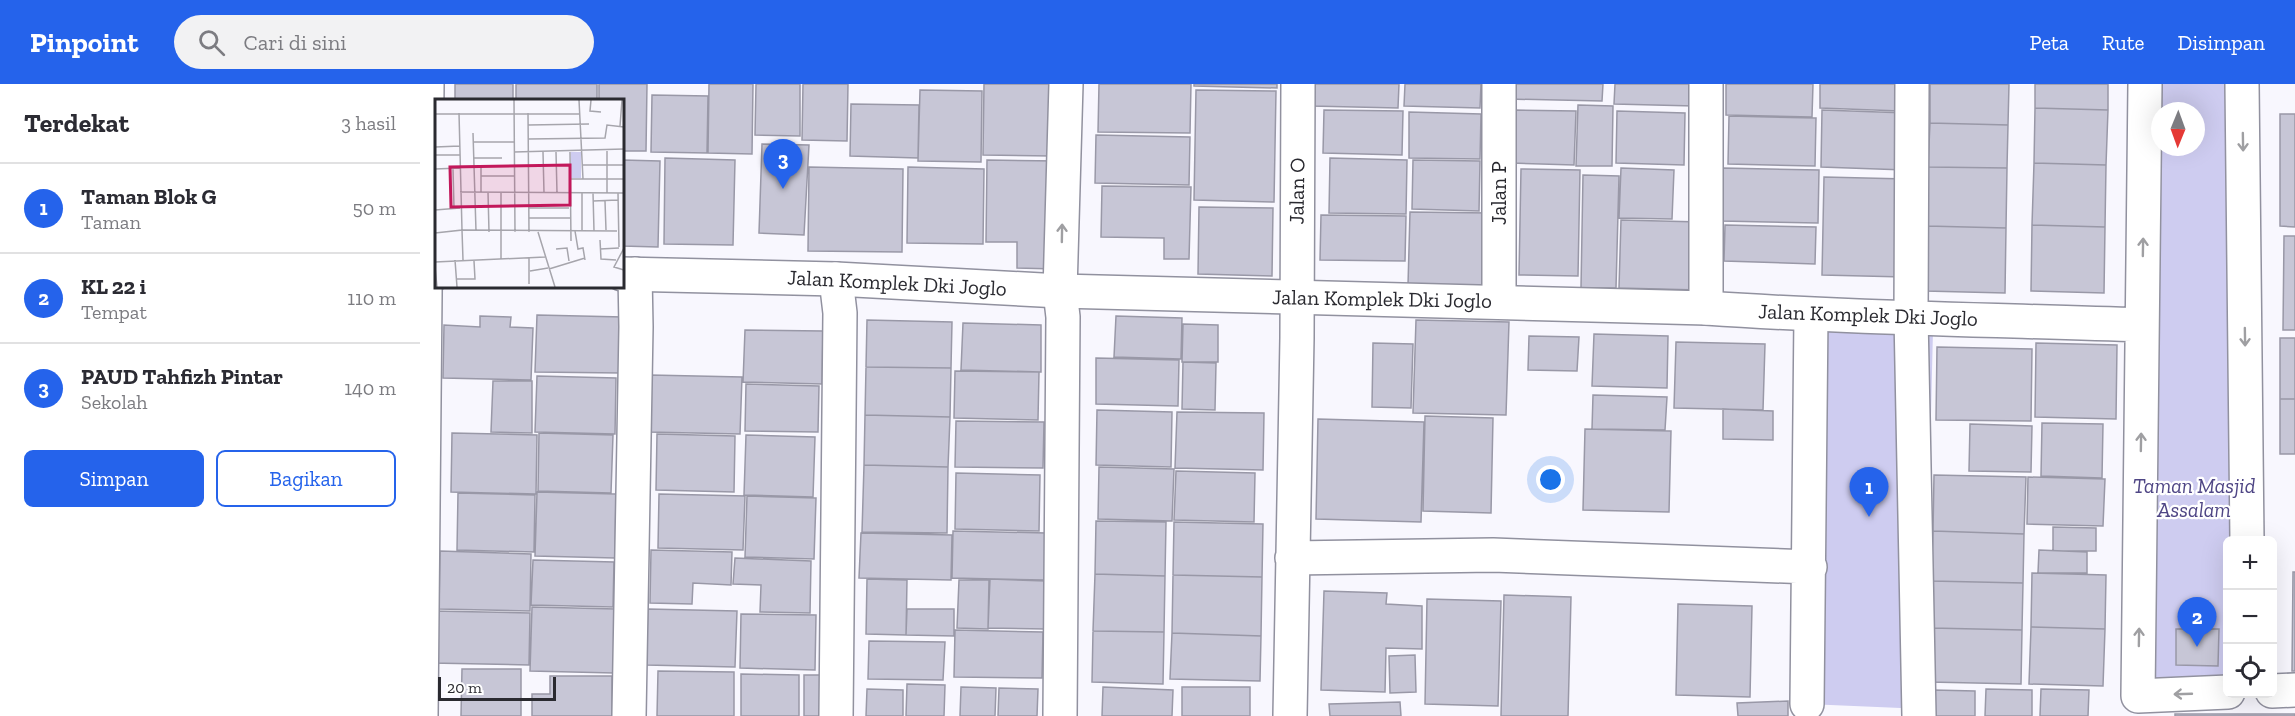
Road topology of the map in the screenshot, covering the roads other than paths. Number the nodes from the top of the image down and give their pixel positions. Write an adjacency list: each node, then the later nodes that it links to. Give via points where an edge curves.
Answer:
1 (427, 84): 9 (street)
2 (1066, 84): 12 (street, one-way to 2)
3 (1298, 84): 13 (street, Jalan O)
4 (1499, 84): 14 (street, Jalan P)
5 (1706, 84): 15 (street)
6 (1912, 84): 17 (street)
7 (2145, 84): 18 (street, one-way to 7)
8 (2242, 84): 20 (street, one-way to 20)
9 (427, 273): 19 (street)
10 (629, 274): 11 (street, Jalan Komplek Dki Joglo); 29 (street, via 636,339)
11 (836, 279): 12 (street, Jalan Komplek Dki Joglo); 30 (street, via 840,313)
12 (1060, 291): 13 (street, Jalan Komplek Dki Joglo); 31 (street)
13 (1297, 297): 14 (street, Jalan Komplek Dki Joglo); 21 (street, Jalan O)
14 (1498, 302): 15 (street, Jalan Komplek Dki Joglo)
15 (1706, 308): 16 (street, Jalan Komplek Dki Joglo)
16 (1811, 315): 17 (street, Jalan Komplek Dki Joglo); 22 (street)
17 (1911, 316): 18 (street, Jalan Komplek Dki Joglo); 33 (street)
18 (2142, 325): 27 (street, one-way to 18)
19 (422, 495): 28 (street)
20 (2247, 536)
21 (1292, 558): 22 (street, via 1493,555); 32 (street, Jalan O)
22 (1810, 567): 26 (street)
23 (2295, 690): 24 (street)
24 (2277, 691)
25 (2223, 693): 27 (street, one-way to 27)
26 (1807, 704)
27 (2138, 706)
28 (421, 716)
29 (629, 716)
30 (836, 716)
31 (1060, 716)
32 (1290, 716)
33 (1920, 716)

